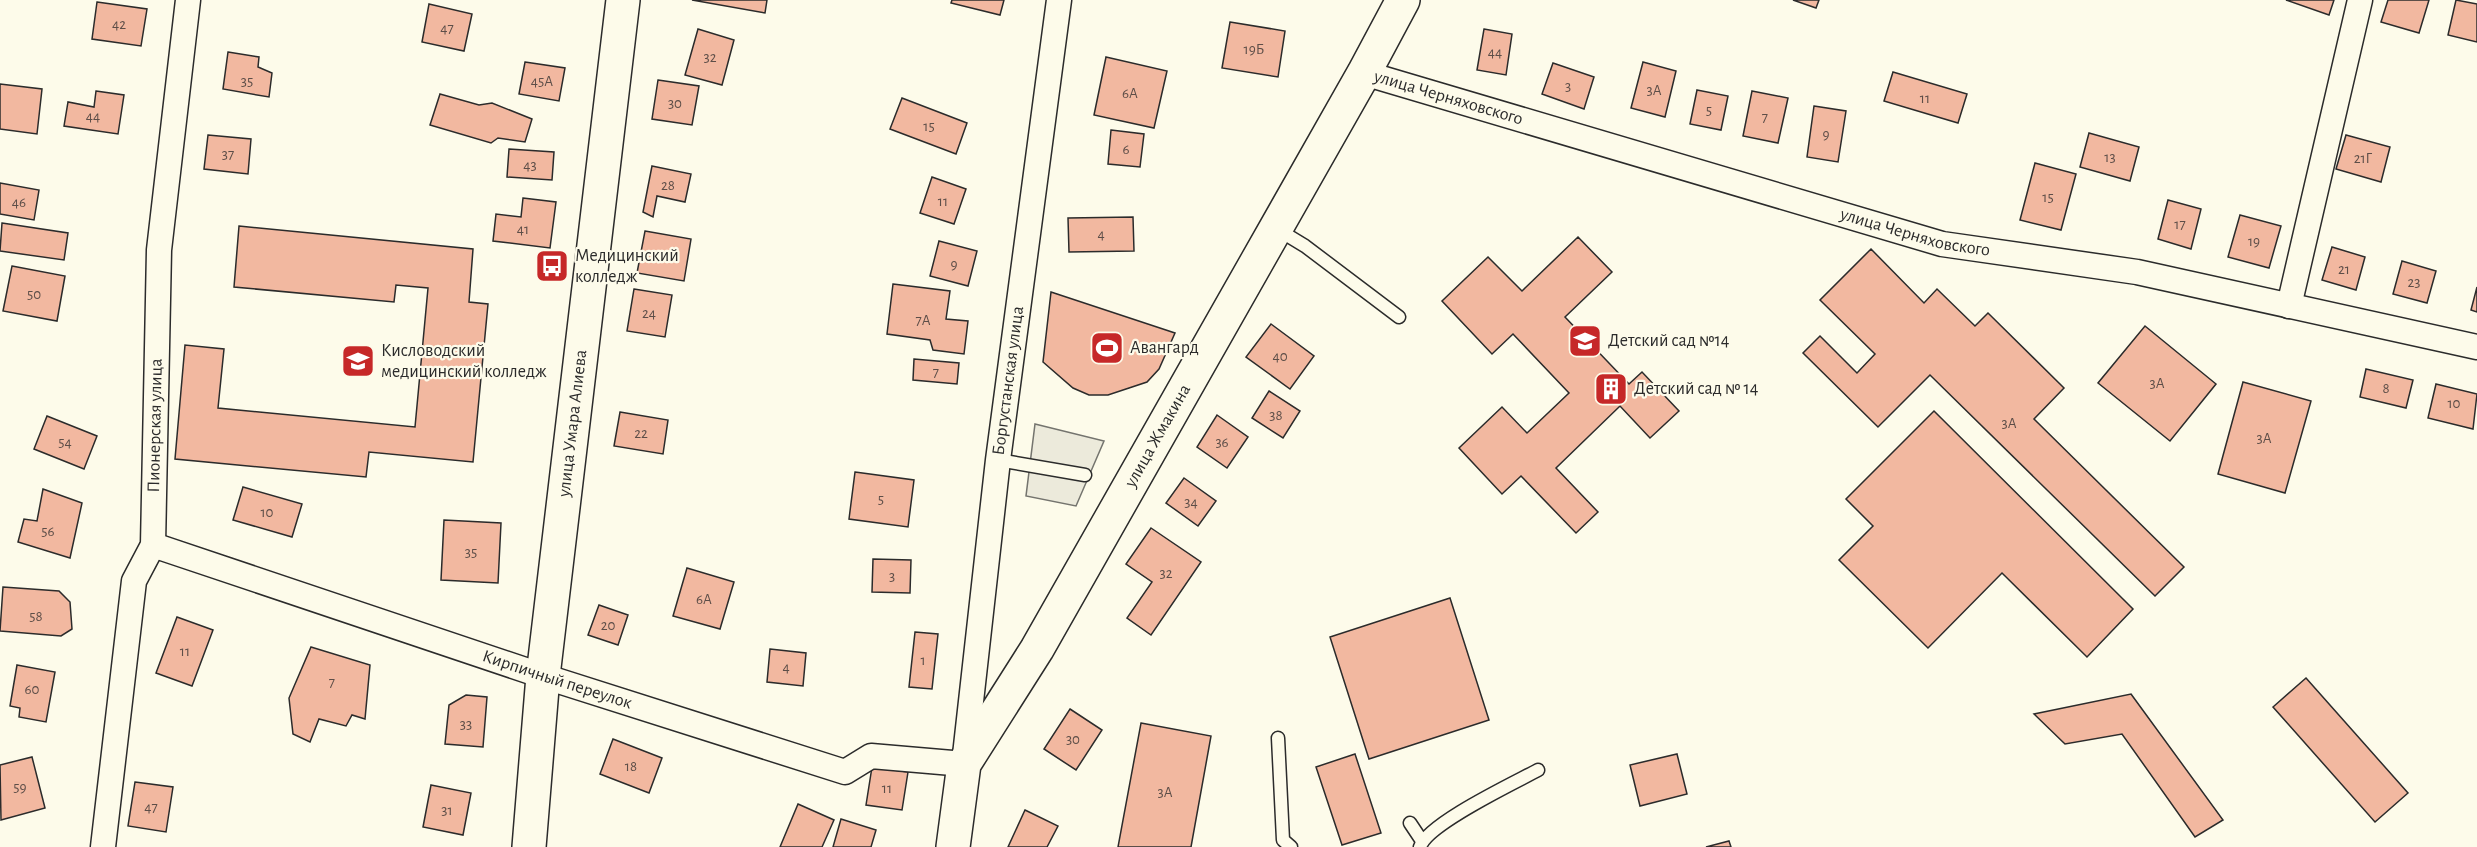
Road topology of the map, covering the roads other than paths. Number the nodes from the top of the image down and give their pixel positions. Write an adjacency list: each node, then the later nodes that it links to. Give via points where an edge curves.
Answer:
1 (188, 0): 13 (street, Пионерская улица, via 159,250)
2 (623, 0): 14 (street, улица Умара Алиева)
3 (1059, 0): 11 (street, Боргустанская улица)
4 (1403, 0): 6 (street, улица Жмакина)
5 (2360, 0): 8 (street)
6 (1364, 73): 7 (street, улица Жмакина); 8 (street, улица Черняховского, via 1942,244 2137,272)
7 (1276, 228): 9 (lane); 16 (street, улица Жмакина, via 1037,649)
8 (2289, 306): 10 (street, улица Черняховского)
9 (1399, 317)
10 (2477, 347)
11 (998, 460): 12 (lane); 16 (street, Боргустанская улица)
12 (1085, 475)
13 (153, 545): 14 (street, Кирпичный переулок); 18 (street, Пионерская улица, via 134,581)
14 (543, 676): 16 (street, Кирпичный переулок, via 845,772 871,756); 23 (street, улица Умара Алиева)
15 (1278, 738): 25 (lane, via 1283,840)
16 (964, 764): 24 (street, улица Жмакина)
17 (1539, 770): 20 (lane, via 1447,820)
18 (107, 802): 21 (street); 22 (street, Пионерская улица)
19 (1410, 823): 20 (lane)
20 (1421, 844)
21 (89, 847)
22 (103, 847)
23 (529, 847)
24 (953, 847)
25 (1291, 847)

